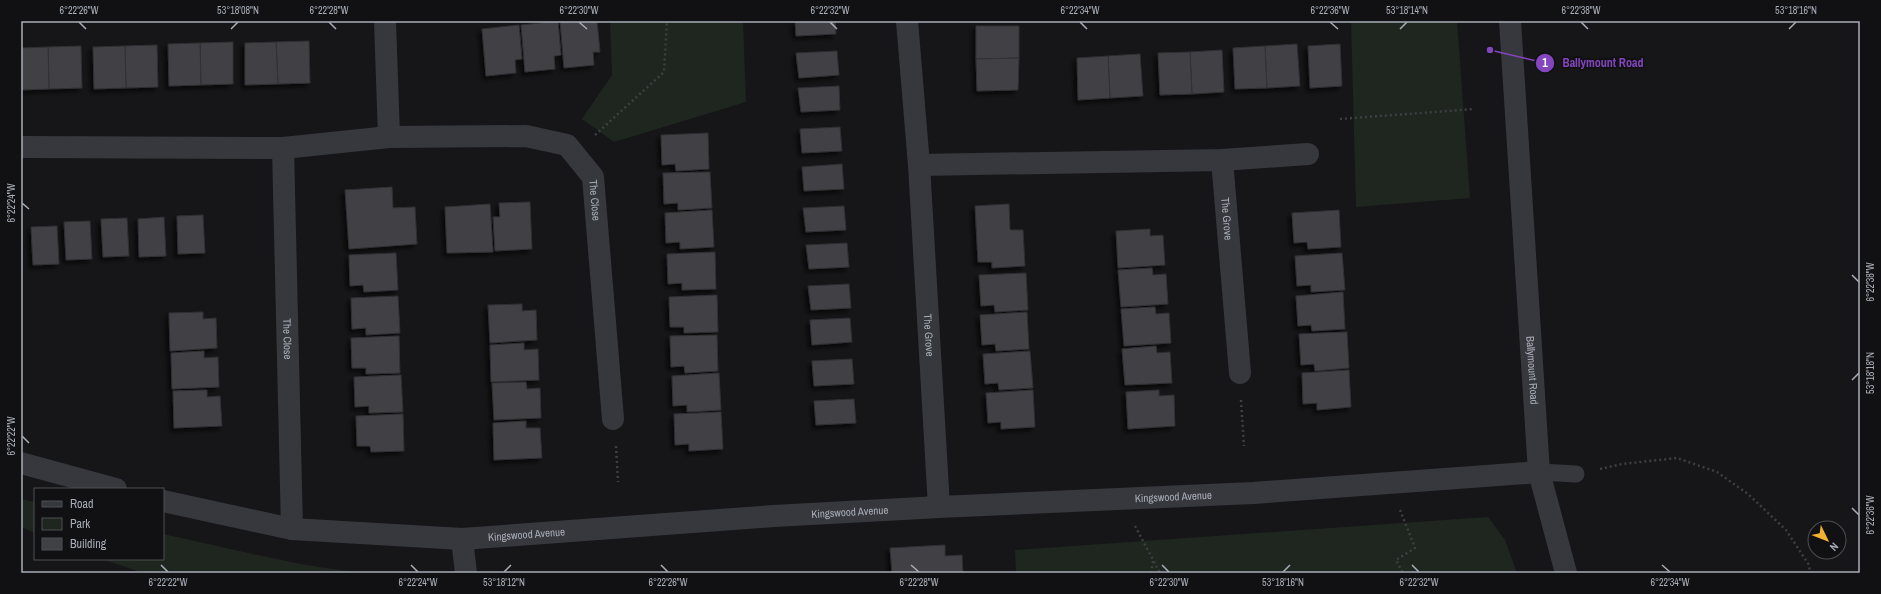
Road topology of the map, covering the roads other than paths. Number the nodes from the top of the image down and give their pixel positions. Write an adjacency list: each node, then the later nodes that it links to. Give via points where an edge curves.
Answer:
1 (385, 21): 4 (street)
2 (907, 21): 9 (street, The Grove)
3 (1510, 21): 13 (street, Ballymount Road)
4 (389, 137): 6 (street, The Close); 11 (street, The Close, via 526,136 567,145 593,178)
5 (21, 148): 6 (street, The Close)
6 (283, 148): 18 (street, The Close)
7 (1308, 154): 8 (street)
8 (1222, 160): 9 (street); 10 (street, The Grove)
9 (919, 165): 17 (street, The Grove)
10 (1240, 373)
11 (613, 419)
12 (21, 463): 15 (street)
13 (1539, 472): 14 (lane); 17 (street, Kingswood Avenue, via 1253,493); 21 (street, Ballymount Road)
14 (1576, 474)
15 (112, 488)
16 (164, 501): 18 (street, Kingswood Avenue)
17 (939, 507): 19 (street, Kingswood Avenue)
18 (292, 529): 19 (street, Kingswood Avenue)
19 (462, 539): 20 (street)
20 (466, 573)
21 (1566, 573)

